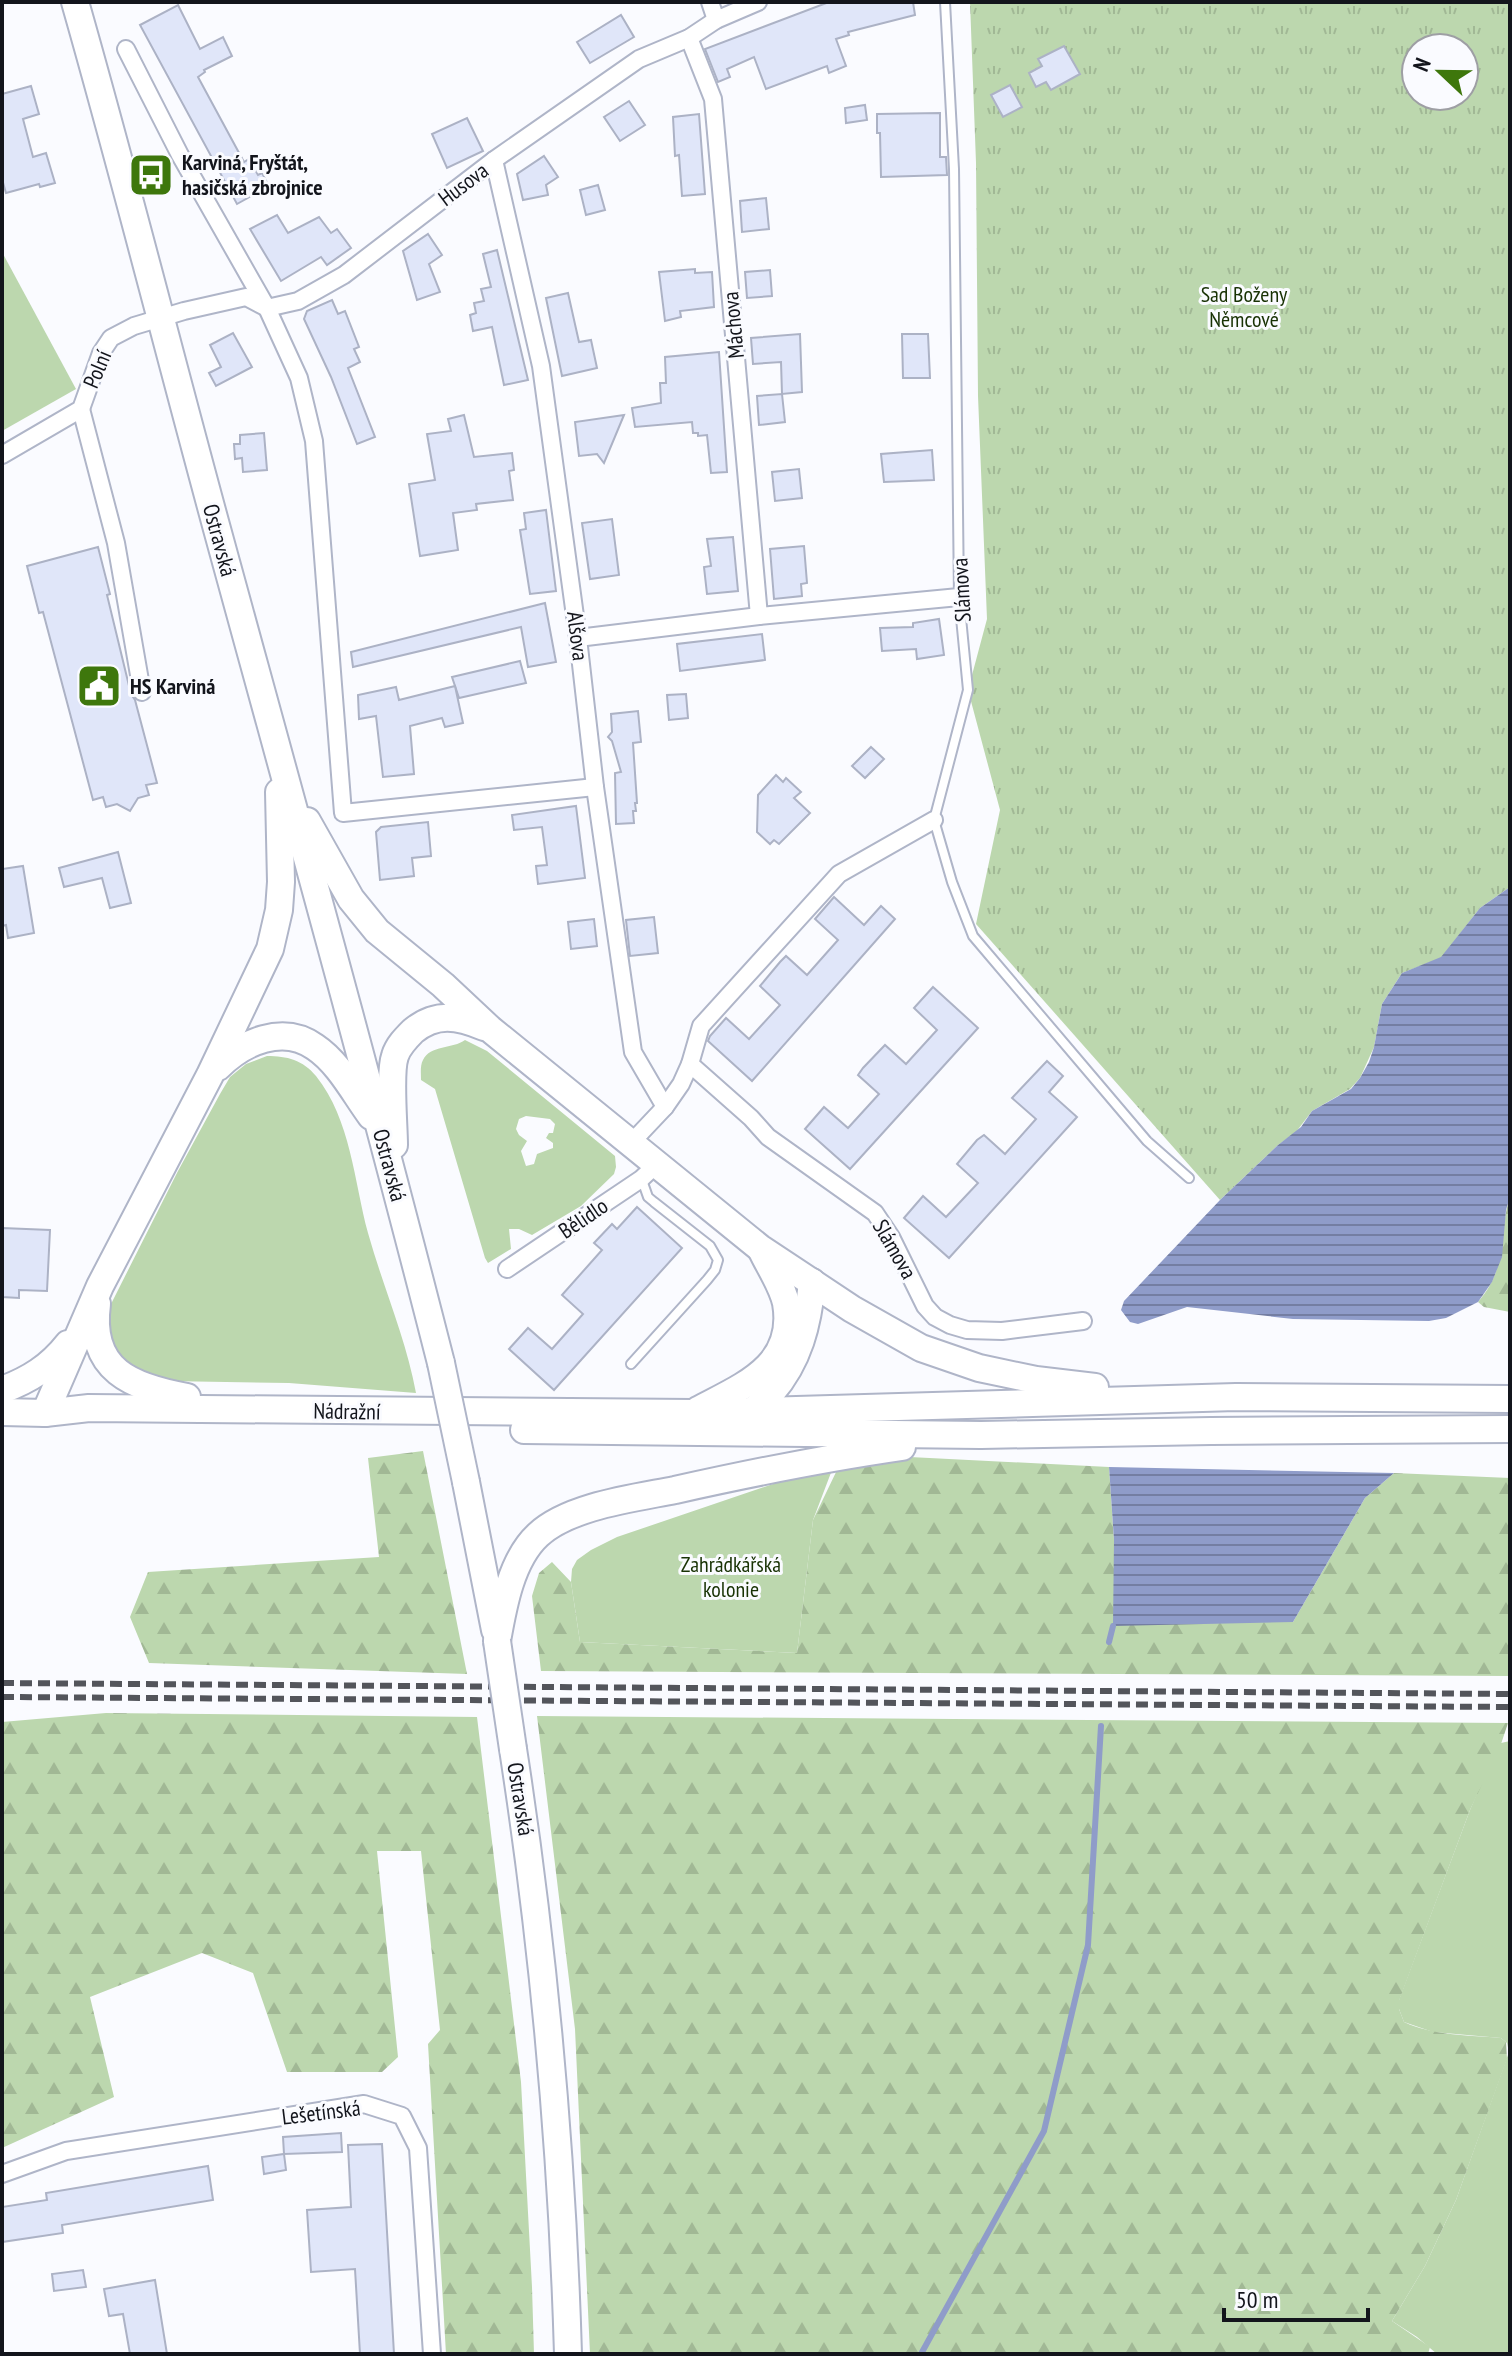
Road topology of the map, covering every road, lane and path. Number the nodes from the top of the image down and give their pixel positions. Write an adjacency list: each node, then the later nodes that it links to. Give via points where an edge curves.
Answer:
1 (75, 2): 10 (main road, Ostravská)
2 (710, 2): 5 (street)
3 (758, 2): 5 (street, Husova)
4 (945, 2): 13 (lane, Slámova, via 954,169)
5 (716, 20): 6 (street, Husova)
6 (689, 38): 8 (street, Husova, via 639,59); 14 (street, Máchova, via 713,99)
7 (126, 49): 9 (street)
8 (494, 160): 9 (street, Husova, via 344,275 298,301); 15 (street, Alšova, via 541,366)
9 (267, 308): 10 (street, Husova, via 246,297); 19 (street, via 299,378 314,441 343,813)
10 (159, 318): 11 (street, Polní, via 111,338); 17 (main road, Ostravská)
11 (81, 409): 12 (street, Polní); 16 (street, via 116,543)
12 (2, 455)
13 (959, 597): 14 (street); 20 (lane, Slámova, via 968,690)
14 (759, 616): 15 (street)
15 (578, 638): 19 (street, Alšova)
16 (142, 692)
17 (278, 749): 18 (main road, Ostravská); 23 (main road, via 281,882 274,937)
18 (288, 787): 21 (main road, via 370,924); 25 (main road, Ostravská)
19 (595, 787): 24 (street, Alšova, via 633,1052)
20 (934, 820): 22 (street, via 839,874 701,1026); 28 (lane, via 973,936 1147,1141)
21 (490, 1029): 26 (main road); 29 (main road, via 445,1016 420,1025 402,1043 393,1062)
22 (690, 1064): 24 (street); 35 (street, Slámova, via 768,1137 875,1213 935,1317 967,1330 990,1331)
23 (210, 1075): 25 (main road, via 235,1052 262,1039 305,1042 332,1063); 33 (main road)
24 (665, 1107): 26 (street)
25 (380, 1129): 29 (main road, Ostravská)
26 (631, 1143): 27 (main road)
27 (649, 1172): 30 (main road); 31 (street, Bělidlo); 36 (lane, via 648,1197 710,1246 718,1260 707,1280)
28 (1189, 1178)
29 (394, 1181): 47 (main road, Ostravská, bridge, via 441,1363)
30 (760, 1248): 32 (main road); 44 (main road, via 786,1302 783,1345 763,1373)
31 (507, 1269)
32 (812, 1282): 38 (main road, via 921,1348 979,1368 1036,1380); 41 (main road, via 801,1344 781,1382)
33 (100, 1286): 34 (main road); 40 (main road, via 98,1340 106,1359 129,1381 154,1391)
34 (86, 1318): 37 (main road, via 46,1368); 43 (main road)
35 (1083, 1321)
36 (631, 1364)
37 (2, 1390)
38 (1236, 1397): 39 (main road); 41 (main road)
39 (1510, 1399)
40 (257, 1410): 43 (main road, Nádražní, via 89,1408); 44 (main road, Nádražní)
41 (753, 1411): 44 (main road)
42 (2, 1412): 43 (main road, Nádražní)
43 (45, 1413): 44 (main road, via 89,1421 443,1429)
44 (698, 1422): 46 (main road)
45 (1510, 1429): 46 (main road)
46 (981, 1435): 47 (main road, via 807,1461 563,1519 539,1534 524,1554 507,1595)
47 (497, 1641): 50 (main road, Ostravská, bridge, via 551,2047)
48 (2, 2174): 49 (street, Lešetínská, via 66,2151 364,2104 402,2116 418,2148)
49 (432, 2354)
50 (568, 2354)

